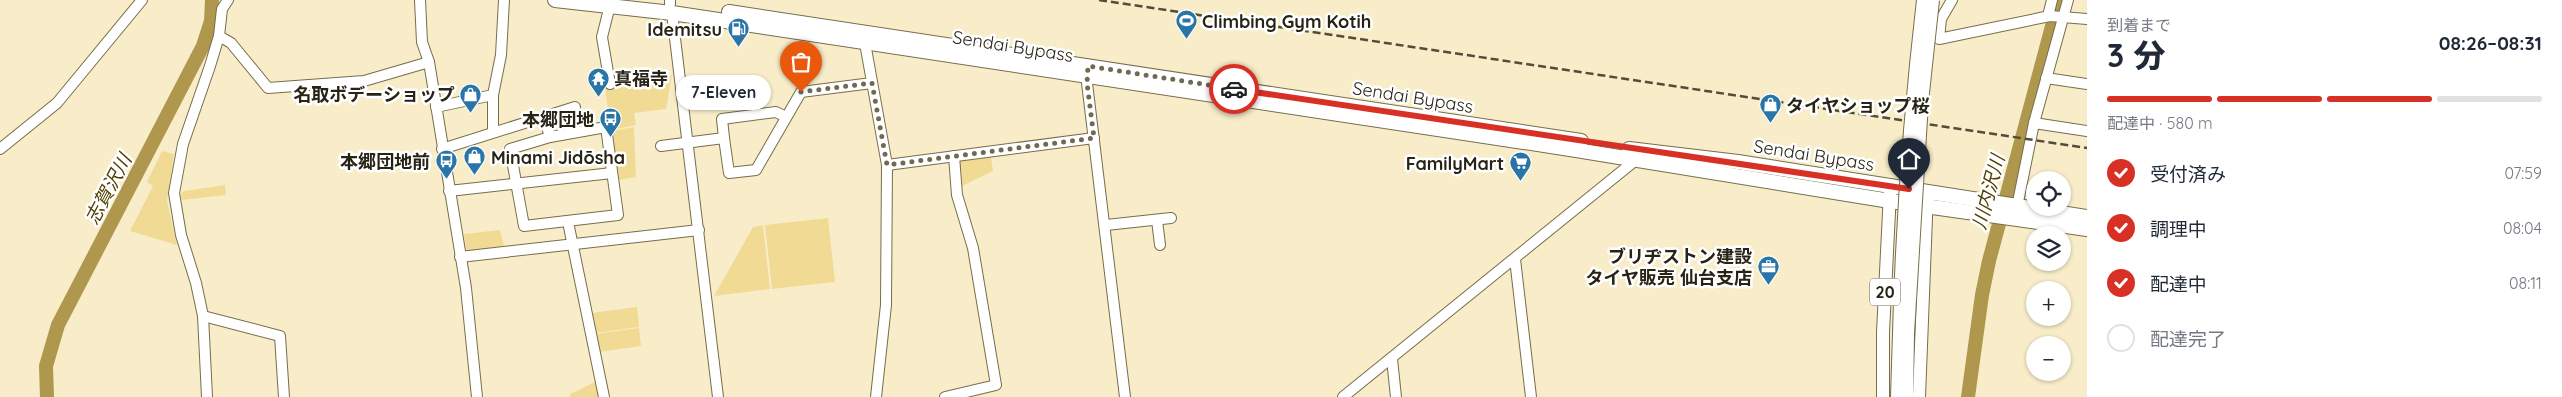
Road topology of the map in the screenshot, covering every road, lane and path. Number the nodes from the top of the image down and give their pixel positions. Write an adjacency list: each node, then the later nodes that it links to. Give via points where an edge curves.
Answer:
1 (142, 0): 40 (street, via 57,103)
2 (228, 0): 16 (street, via 222,10)
3 (420, 0): 18 (street, via 422,42)
4 (504, 0): 26 (street, via 502,56)
5 (554, 0): 12 (highway, Sendai Bypass)
6 (644, 0): 13 (highway, Sendai Bypass)
7 (1923, 0): 64 (main road, bridge, via 1911,102 1902,234)
8 (1933, 0): 64 (main road, bridge)
9 (1952, 0): 14 (street, via 1941,19 1939,39)
10 (2052, 0): 14 (street)
11 (2068, 0): 14 (street)
12 (610, 5): 13 (highway, Sendai Bypass); 22 (street, via 602,36)
13 (670, 6): 17 (highway, Sendai Bypass); 19 (highway, Sendai Bypass); 25 (street)
14 (2056, 16): 15 (street); 20 (street)
15 (2087, 19)
16 (220, 36): 18 (street, via 231,43 268,88 364,81); 63 (street, via 185,136 174,193)
17 (865, 43): 19 (highway, Sendai Bypass); 21 (street)
18 (429, 62): 27 (street)
19 (1087, 71): 36 (street); 42 (highway, Sendai Bypass); 46 (highway, Sendai Bypass)
20 (2046, 78): 24 (street); 31 (street)
21 (872, 83): 30 (street, via 801,92); 43 (street)
22 (610, 84)
23 (736, 84): 25 (street)
24 (2087, 84)
25 (682, 90): 37 (street)
26 (493, 95): 27 (street); 33 (street)
27 (436, 107): 39 (street)
28 (575, 107): 29 (street)
29 (544, 117): 33 (street); 34 (street)
30 (786, 117): 35 (street, via 776,112 722,119); 35 (street, via 756,170 730,173)
31 (2034, 123): 32 (street); 51 (street)
32 (2087, 131)
33 (493, 132): 39 (street)
34 (550, 137): 44 (street, via 606,128); 45 (street, via 510,150)
35 (724, 138): 37 (street)
36 (1094, 138): 41 (street); 56 (street)
37 (688, 142): 38 (street); 58 (street)
38 (661, 146)
39 (442, 149): 47 (street)
40 (0, 150)
41 (954, 156): 43 (street); 72 (street, via 958,195 972,248 996,385)
42 (1637, 160): 49 (highway, Sendai Bypass); 62 (street)
43 (887, 165): 71 (street, via 886,305)
44 (612, 173): 45 (street); 55 (street, via 618,215)
45 (516, 184): 47 (street); 55 (street, via 524,226)
46 (1891, 186): 48 (highway, Sendai Bypass); 49 (main road, 20)
47 (449, 191): 61 (street)
48 (1927, 192): 50 (main road, 20); 51 (highway, Sendai Bypass)
49 (1890, 201): 50 (highway, Sendai Bypass); 77 (main road, 20)
50 (1926, 207): 51 (highway, Sendai Bypass); 80 (main road, 20)
51 (2006, 210): 52 (highway, Sendai Bypass); 57 (highway, Sendai Bypass)
52 (2087, 217)
53 (1171, 218): 54 (street)
54 (1157, 220): 56 (street); 60 (street)
55 (568, 222): 59 (street)
56 (1106, 225): 73 (street)
57 (2087, 229)
58 (699, 230): 59 (street); 70 (street)
59 (572, 244): 61 (street); 69 (street)
60 (1160, 245)
61 (460, 257): 68 (street)
62 (1515, 259): 65 (street); 76 (street)
63 (202, 316): 66 (street); 67 (street, via 280,336)
64 (1904, 333): 78 (main road); 79 (main road)
65 (1392, 359): 74 (street); 75 (street)
66 (207, 397)
67 (284, 397)
68 (478, 397)
69 (604, 397)
70 (718, 397)
71 (876, 397)
72 (945, 397)
73 (1125, 397)
74 (1343, 397)
75 (1396, 397)
76 (1531, 397)
77 (1883, 397)
78 (1897, 397)
79 (1907, 397)
80 (1919, 397)

